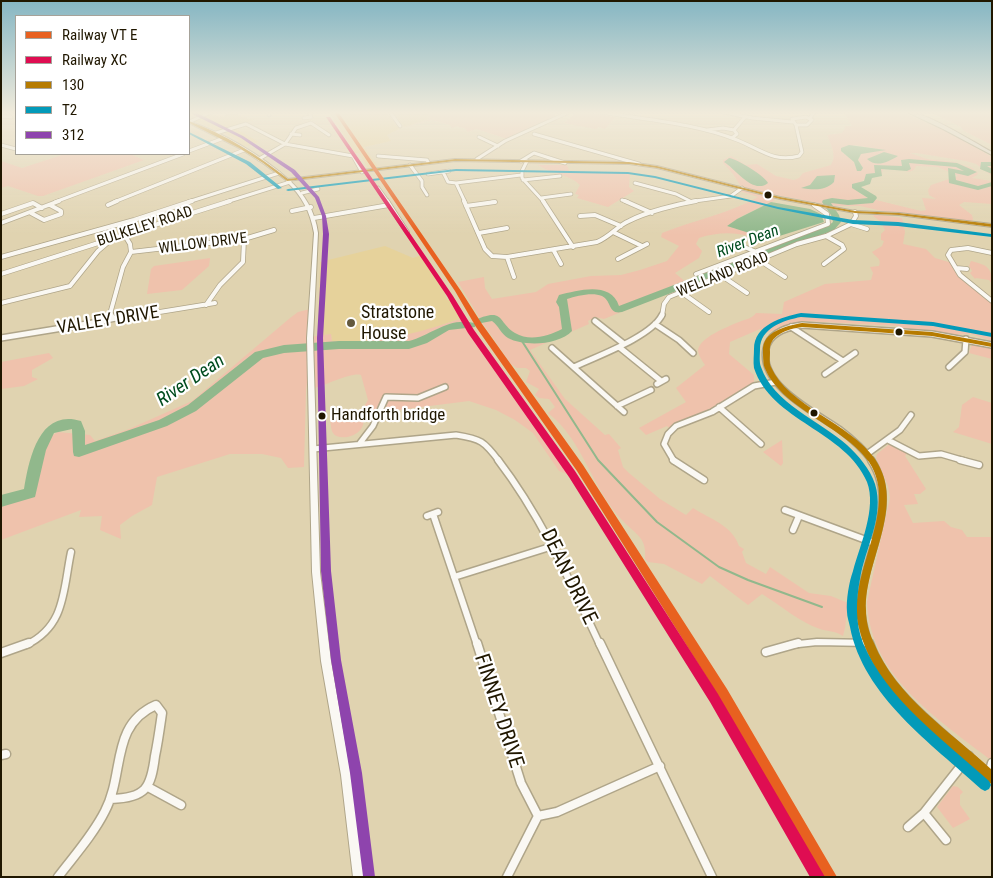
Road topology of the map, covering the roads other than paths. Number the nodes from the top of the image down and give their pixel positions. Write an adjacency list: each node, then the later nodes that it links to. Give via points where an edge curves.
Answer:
1 (235, 153): 43 (street)
2 (249, 153): 11 (main road)
3 (269, 153): 11 (street)
4 (338, 153): 21 (street, via 353,156)
5 (485, 153): 12 (street)
6 (600, 153): 19 (street)
7 (766, 153): 13 (street)
8 (801, 153): 13 (street)
9 (180, 155): 42 (street)
10 (378, 156): 15 (street)
11 (259, 159): 23 (main road)
12 (477, 159): 14 (main road); 15 (main road)
13 (780, 159): 18 (street)
14 (521, 161): 16 (main road); 17 (street, via 534,153)
15 (428, 162): 20 (main road)
16 (527, 162): 17 (main road); 26 (street)
17 (566, 163): 19 (main road)
18 (777, 163)
19 (639, 164): 33 (main road)
20 (410, 165): 21 (main road); 37 (street)
21 (364, 171): 29 (main road)
22 (449, 171): 24 (street)
23 (279, 172): 29 (main road); 56 (street)
24 (443, 172): 25 (street); 30 (street, via 448,182)
25 (428, 174)
26 (521, 175): 28 (street); 30 (street)
27 (560, 176): 28 (street)
28 (523, 180): 38 (street)
29 (289, 181): 35 (street); 62 (street, BULKELEY ROAD)
30 (456, 183): 46 (street)
31 (635, 183): 41 (street, via 676,194)
32 (378, 188): 44 (street)
33 (742, 188): 41 (street, via 731,196); 45 (main road)
34 (318, 189): 35 (street)
35 (302, 193): 48 (street)
36 (571, 194): 38 (street)
37 (428, 195)
38 (541, 198): 72 (street)
39 (622, 200): 52 (street)
40 (495, 202): 46 (street)
41 (690, 202): 52 (street)
42 (50, 205): 47 (street); 51 (street, via 61,214 44,220)
43 (108, 205)
44 (389, 205): 55 (street); 65 (street)
45 (816, 205): 50 (main road); 74 (street, via 827,214 828,224)
46 (466, 206): 66 (street)
47 (42, 208): 51 (street); 53 (street, via 33,203)
48 (311, 208): 49 (street); 55 (street)
49 (291, 211)
50 (855, 212): 58 (street, via 856,218); 60 (main road)
51 (31, 213): 57 (street)
52 (652, 213): 59 (street)
53 (1, 214)
54 (580, 216): 59 (street, via 595,215)
55 (314, 218): 126 (street, via 310,338)
56 (134, 220): 62 (street); 78 (street)
57 (1, 223)
58 (851, 224): 63 (street); 69 (street, WELLAND ROAD)
59 (621, 226): 67 (street)
60 (992, 226)
61 (507, 228): 66 (street)
62 (139, 229): 68 (street, BULKELEY ROAD)
63 (867, 229)
64 (274, 230): 71 (street, WILLOW DRIVE)
65 (407, 232)
66 (479, 233): 79 (street, via 489,254)
67 (615, 233): 72 (street, via 603,240); 80 (street, via 644,245)
68 (124, 234): 70 (street, BULKELEY ROAD); 76 (street)
69 (826, 236): 81 (street, WELLAND ROAD); 83 (street, via 844,249)
70 (112, 238): 86 (street, BULKELEY ROAD); 96 (street, via 70,286)
71 (244, 239): 76 (street, WILLOW DRIVE); 98 (street, via 243,262)
72 (573, 247): 75 (street)
73 (725, 247): 74 (street, via 737,244)
74 (754, 250): 87 (street)
75 (554, 251): 79 (street); 82 (street)
76 (131, 252): 100 (street, via 118,283)
77 (992, 253): 84 (street, via 968,248 951,250 948,256)
78 (1, 257)
79 (507, 257): 89 (street)
80 (618, 259)
81 (759, 260): 88 (street, WELLAND ROAD); 90 (street)
82 (562, 264)
83 (824, 264)
84 (956, 268): 85 (street); 92 (street)
85 (967, 269)
86 (1, 274)
87 (696, 274)
88 (722, 276): 93 (street, WELLAND ROAD); 94 (street)
89 (514, 277)
90 (785, 277)
91 (982, 284): 92 (street)
92 (973, 285): 95 (street)
93 (680, 292): 99 (street); 102 (street, WELLAND ROAD, via 666,300 662,317)
94 (748, 293)
95 (991, 300)
96 (1, 303)
97 (215, 303): 98 (street, VALLEY DRIVE)
98 (206, 305): 100 (street, VALLEY DRIVE, via 118,319)
99 (710, 312)
100 (112, 317): 104 (street, VALLEY DRIVE)
101 (595, 321): 107 (street)
102 (655, 324): 107 (street); 109 (street)
103 (791, 327): 105 (street, via 815,324); 111 (street); 116 (street, via 775,335 765,349 766,364)
104 (1, 338)
105 (966, 339): 106 (street); 113 (street, via 968,347 965,353)
106 (992, 345)
107 (622, 346): 112 (street, via 606,350); 115 (street)
108 (552, 348): 112 (street)
109 (693, 353)
110 (855, 353): 111 (street)
111 (843, 361): 114 (street)
112 (574, 367): 119 (street)
113 (949, 367)
114 (825, 374)
115 (661, 381)
116 (776, 382): 120 (street, via 754,386); 127 (street)
117 (445, 387): 124 (street, via 418,398 386,397 373,426)
118 (651, 390): 119 (street)
119 (617, 406): 121 (street)
120 (719, 408): 125 (street); 131 (street, via 676,426 664,441 664,449 672,460)
121 (624, 412)
122 (911, 415): 123 (street)
123 (888, 440): 127 (street); 128 (street, via 919,456 941,454)
124 (360, 443): 126 (street, DEAN DRIVE); 137 (street, DEAN DRIVE, via 456,435 476,438 488,446 520,488)
125 (761, 444)
126 (313, 449): 155 (street, via 316,572)
127 (867, 454): 136 (street, via 877,471 884,496)
128 (962, 460): 129 (street); 130 (street)
129 (979, 465)
130 (962, 467)
131 (704, 480)
132 (785, 510): 134 (street)
133 (433, 514): 139 (street, FINNEY DRIVE)
134 (799, 516): 135 (street); 136 (street)
135 (793, 530)
136 (874, 544): 140 (street, via 861,600)
137 (553, 546): 139 (street); 145 (street, DEAN DRIVE)
138 (70, 552): 142 (street, via 56,622 35,641)
139 (454, 577): 151 (street, FINNEY DRIVE, via 521,782)
140 (869, 644): 141 (street, via 799,644); 143 (street, via 878,663 904,696)
141 (766, 652)
142 (1, 653)
143 (969, 756): 146 (street); 150 (street)
144 (992, 763): 146 (street)
145 (660, 766): 151 (street, via 557,812); 157 (street, DEAN DRIVE)
146 (990, 776)
147 (148, 787): 148 (street, via 137,795); 148 (street, via 162,722 162,713 156,705 140,711 129,727); 149 (street)
148 (111, 799): 154 (street, via 100,821)
149 (181, 805)
150 (924, 813): 152 (street); 153 (street)
151 (538, 816): 156 (street)
152 (908, 827)
153 (946, 840)
154 (58, 877)
155 (359, 877)
156 (507, 877)
157 (712, 877)

